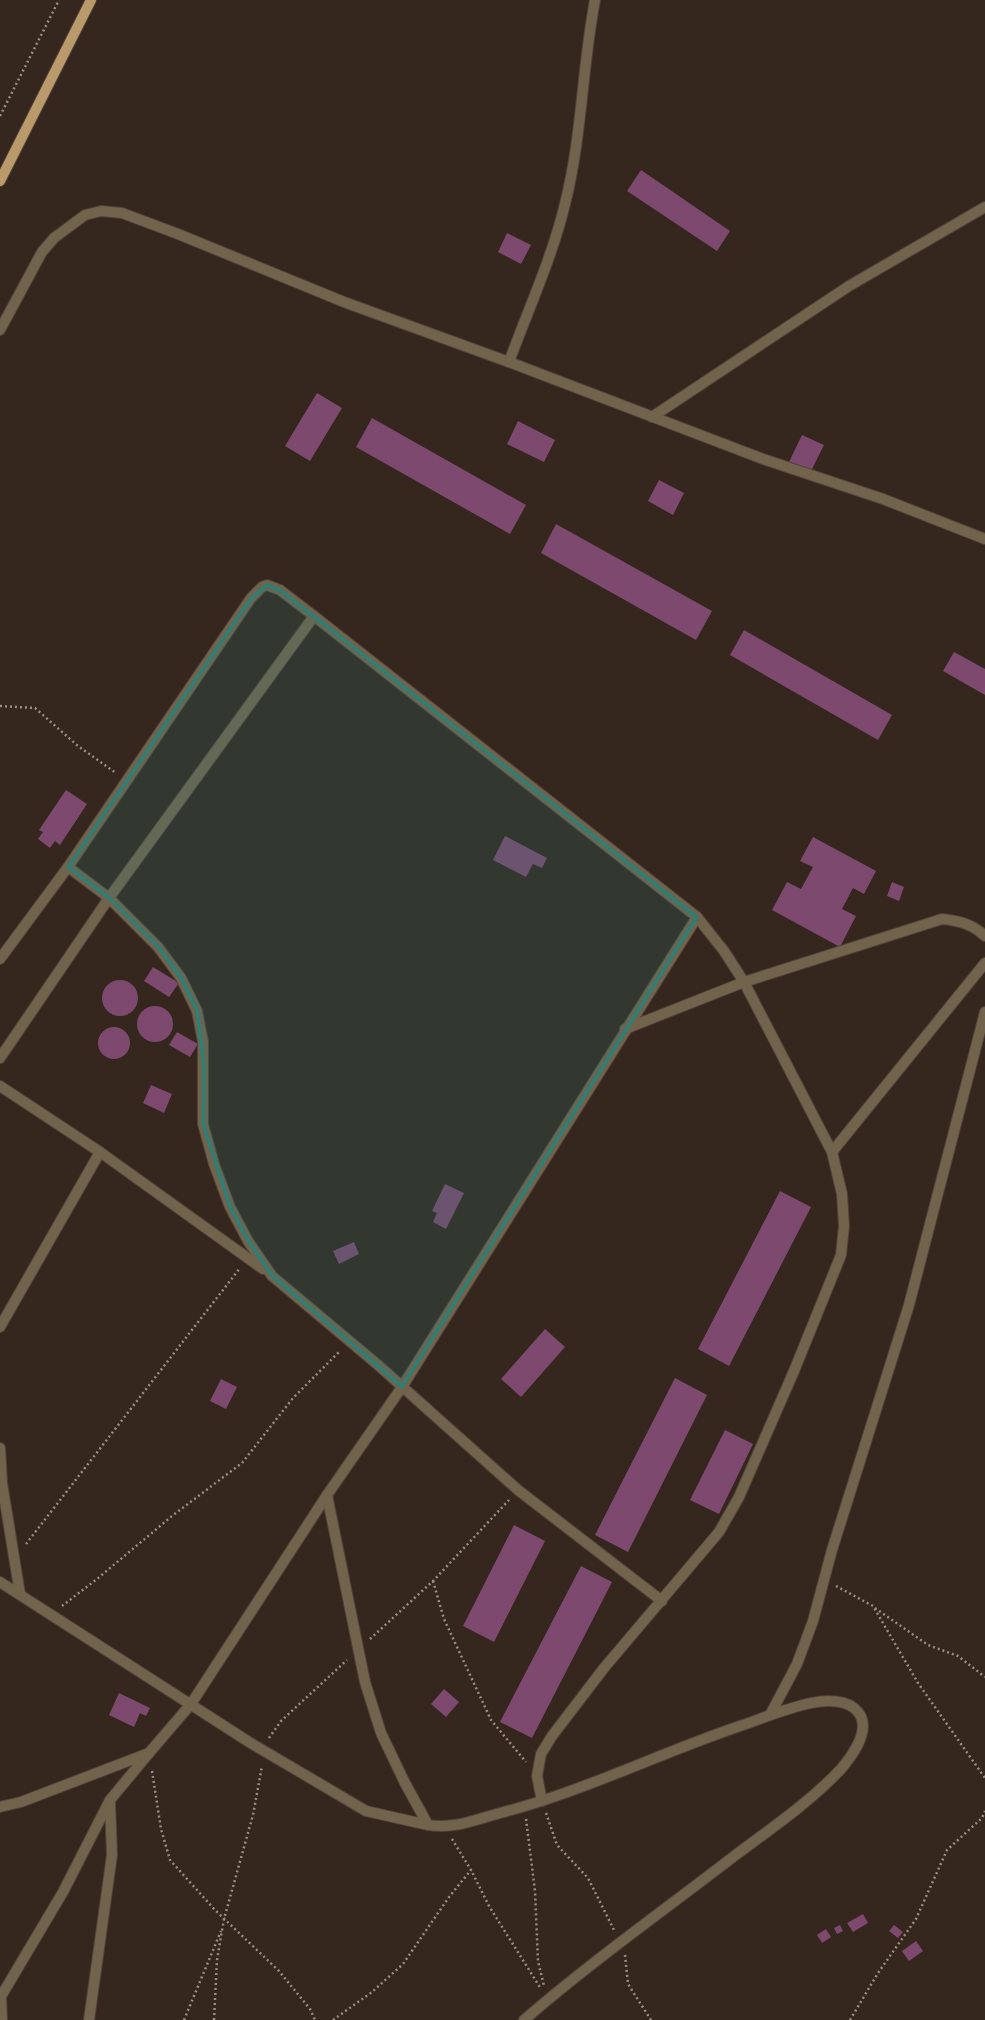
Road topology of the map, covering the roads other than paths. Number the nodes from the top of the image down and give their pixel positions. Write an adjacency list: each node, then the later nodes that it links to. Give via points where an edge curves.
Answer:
1 (91, 0): 3 (main road)
2 (595, 0): 6 (street, via 580,129 565,204)
3 (0, 181)
4 (985, 206): 7 (street, via 849,286)
5 (0, 330): 6 (street, via 42,252 54,238 85,215 101,211 122,213 344,302)
6 (510, 362): 7 (street)
7 (652, 417): 8 (street, via 763,459 883,499)
8 (985, 539)
9 (314, 616): 10 (street, via 274,588 267,585 257,591); 11 (street); 12 (street)
10 (68, 867): 11 (street); 14 (street)
11 (109, 898): 19 (street); 23 (street, via 158,947 181,978 197,1011 203,1042 204,1124 214,1164 234,1214 248,1241)
12 (697, 918): 16 (street, via 724,951); 18 (street)
13 (985, 936): 16 (street, via 974,926 942,919)
14 (0, 959)
15 (985, 963): 22 (street)
16 (744, 982): 18 (street); 22 (street)
17 (985, 1012): 33 (street, via 909,1305 832,1550 813,1621 797,1664)
18 (625, 1029): 26 (street)
19 (0, 1058)
20 (0, 1086): 21 (street)
21 (100, 1152): 23 (street); 24 (street)
22 (832, 1152): 31 (street, via 842,1194 844,1226 841,1255 739,1497 719,1532)
23 (272, 1276): 26 (street)
24 (0, 1327): 25 (street)
25 (0, 1330)
26 (402, 1387): 28 (street); 31 (street, via 518,1490)
27 (0, 1448): 30 (street, via 2,1483)
28 (327, 1495): 32 (street); 38 (street, via 365,1682 381,1733)
29 (0, 1582): 30 (street)
30 (20, 1594): 32 (street)
31 (662, 1601): 36 (street, via 604,1668 541,1754 537,1776)
32 (191, 1704): 34 (street); 38 (street, via 265,1752 366,1811)
33 (770, 1716): 36 (street); 42 (street, via 811,1703 842,1702 853,1706 861,1715 863,1726 859,1741 841,1769 804,1803)
34 (149, 1753): 35 (street); 37 (street, via 21,1802)
35 (110, 1800): 39 (street, via 63,1892); 41 (street, via 112,1855)
36 (542, 1801): 38 (street, via 445,1827)
37 (0, 1807)
38 (428, 1825)
39 (0, 1998): 40 (street)
40 (2, 2020)
41 (88, 2020)
42 (524, 2020)

